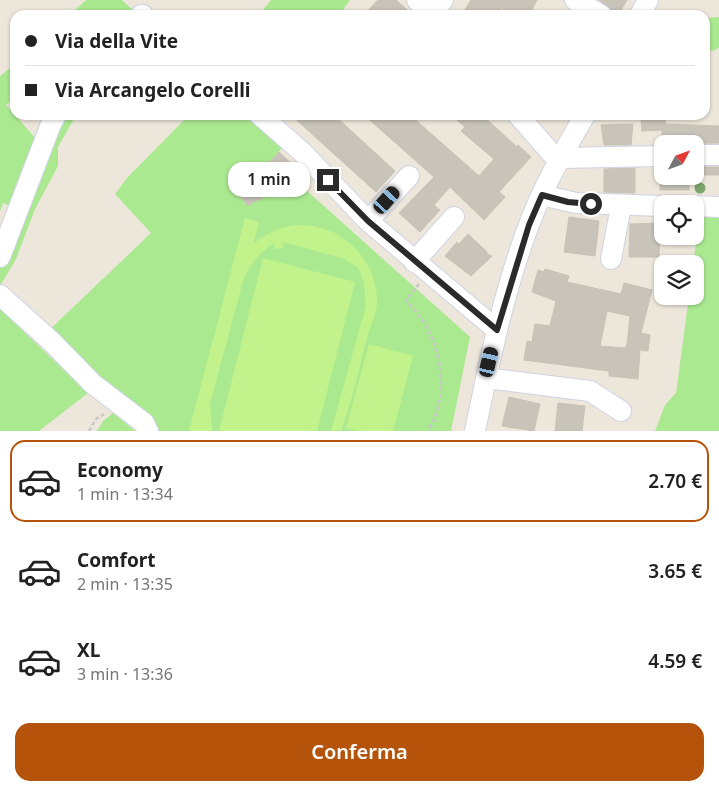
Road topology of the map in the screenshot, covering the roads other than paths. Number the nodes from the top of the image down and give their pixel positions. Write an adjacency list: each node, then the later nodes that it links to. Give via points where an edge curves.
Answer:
1 (416, 0): 4 (street)
2 (443, 0): 5 (street)
3 (575, 0): 6 (street)
4 (426, 10)
5 (435, 10)
6 (592, 10)
7 (53, 120): 23 (street)
8 (266, 120): 22 (street, via 302,152)
9 (522, 120): 14 (street, via 552,154)
10 (582, 120): 14 (street)
11 (704, 155): 12 (street)
12 (719, 155)
13 (654, 156): 14 (street)
14 (561, 158): 16 (street)
15 (409, 176): 22 (street)
16 (542, 195): 17 (street, via 576,203); 27 (street, via 529,225)
17 (621, 206): 18 (street); 24 (street)
18 (654, 206)
19 (704, 206): 20 (street)
20 (719, 207)
21 (454, 217): 25 (street)
22 (368, 221): 25 (street)
23 (0, 257)
24 (611, 259)
25 (421, 268): 27 (street)
26 (0, 295): 30 (street, via 94,384 144,423)
27 (497, 330): 28 (street)
28 (486, 378): 29 (street, via 590,391); 31 (street)
29 (621, 411)
30 (148, 431)
31 (475, 431)

